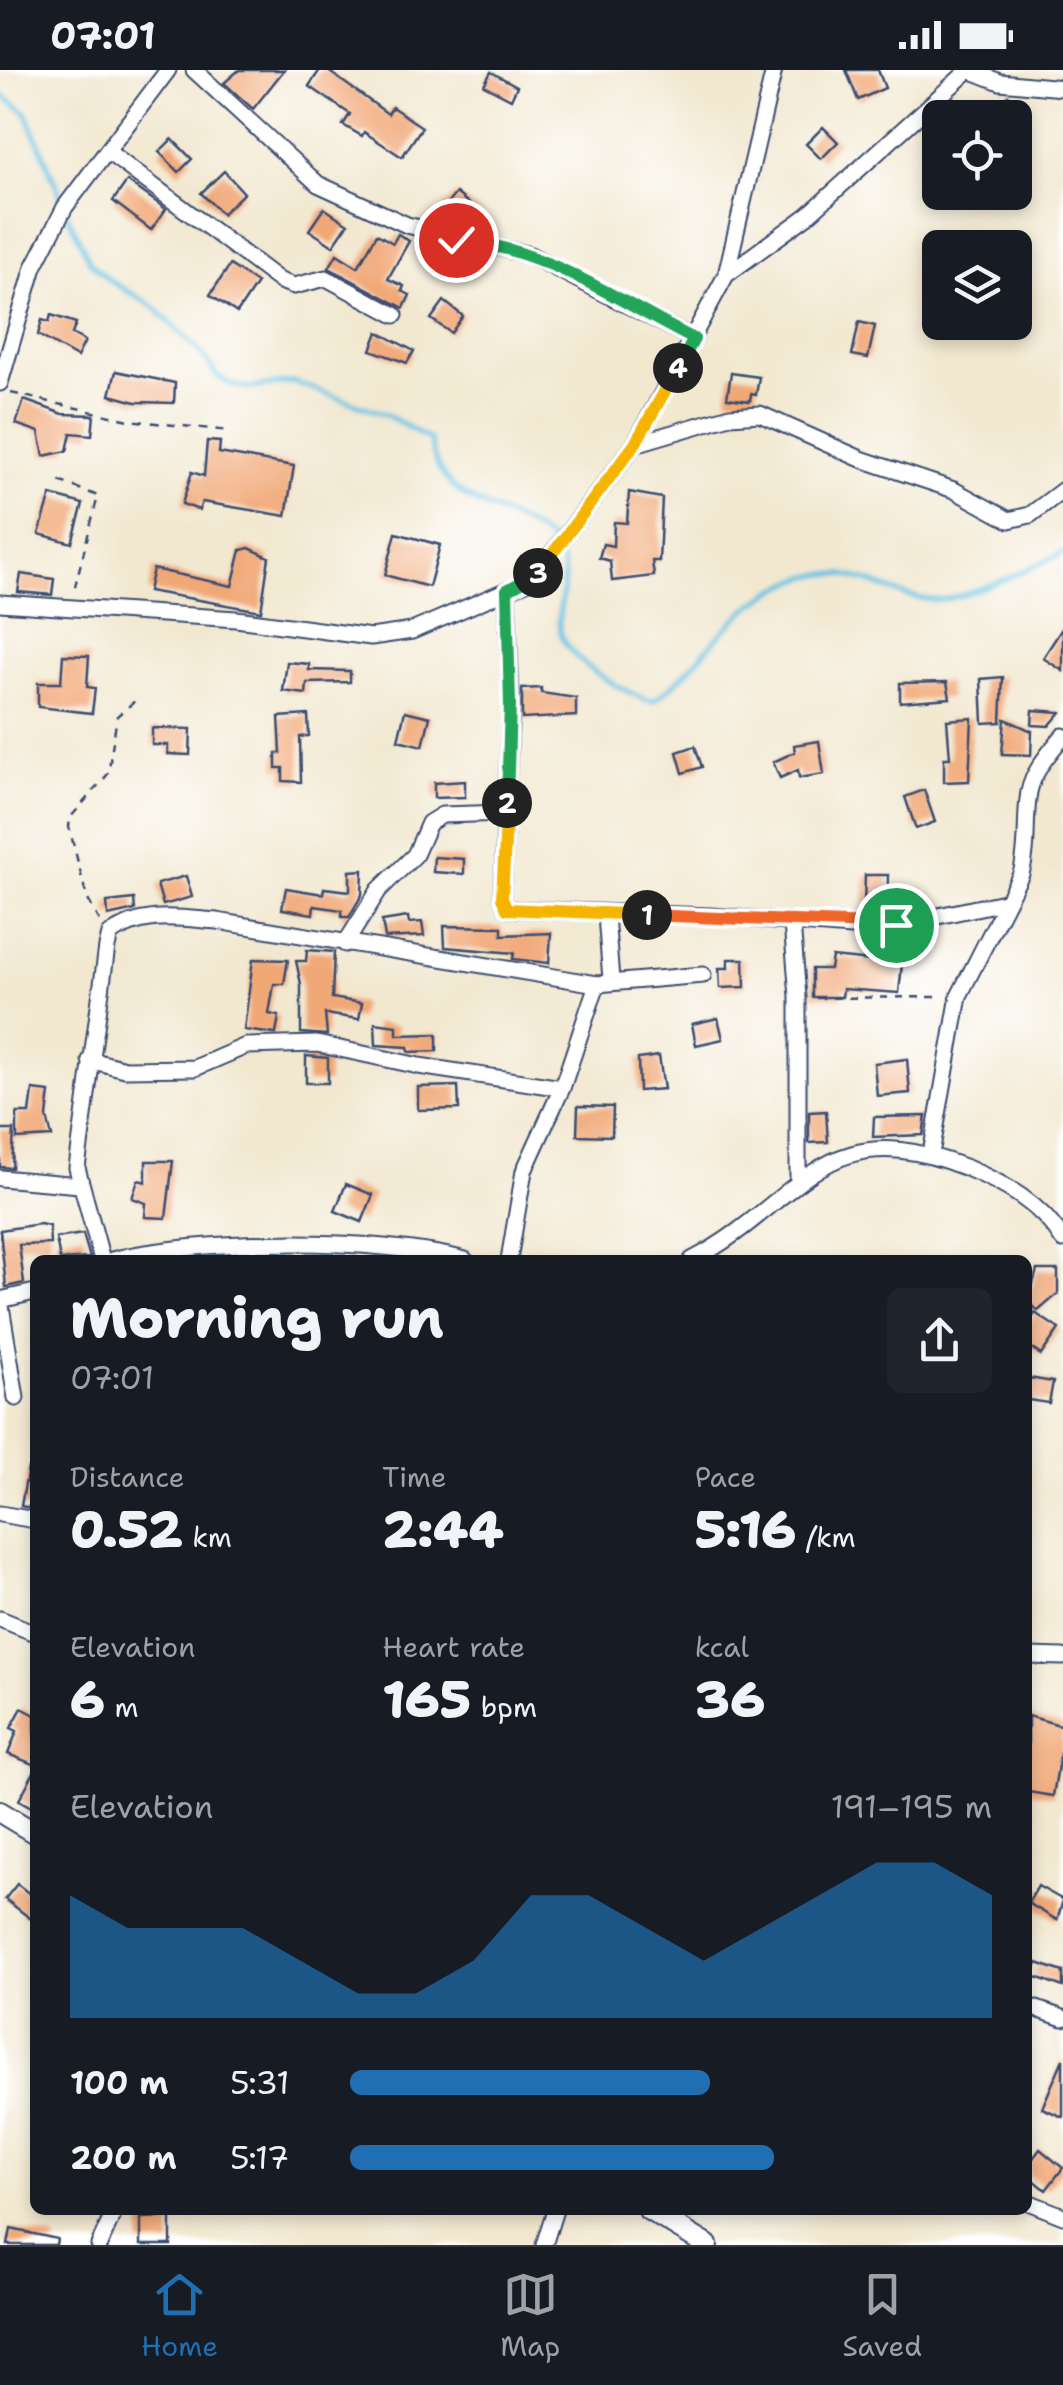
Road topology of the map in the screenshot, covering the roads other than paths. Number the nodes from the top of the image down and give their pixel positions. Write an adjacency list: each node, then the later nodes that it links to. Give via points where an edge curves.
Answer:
1 (168, 70): 6 (street)
2 (194, 70): 9 (street, via 318,184 407,225 530,255)
3 (774, 70): 7 (street)
4 (969, 70): 5 (street, via 1000,82); 7 (street, via 806,216)
5 (1063, 88)
6 (108, 152): 8 (street, via 280,281 294,286 326,278); 10 (street, via 65,207 34,267)
7 (726, 275): 9 (street)
8 (396, 314)
9 (694, 339): 11 (street)
10 (0, 383)
11 (635, 444): 12 (street, via 730,416 760,414 954,490 1009,520 1030,516); 13 (street, via 532,579)
12 (1063, 490)
13 (507, 590): 14 (street, via 412,631 371,637 236,619); 16 (street)
14 (0, 603)
15 (1063, 736): 17 (street, via 1029,790 1027,853)
16 (506, 813): 18 (street, via 507,909); 20 (street, via 459,813 429,824 415,855 379,890)
17 (1004, 902): 19 (street, via 896,925); 25 (street, via 960,996)
18 (606, 914): 19 (street); 22 (street)
19 (792, 923): 27 (street)
20 (345, 944): 22 (street); 23 (street, via 217,921 129,921 110,934)
21 (703, 974): 22 (street)
22 (604, 982): 24 (street)
23 (90, 1060): 24 (street, via 125,1069 195,1068 246,1046 317,1044); 28 (street)
24 (562, 1088): 33 (street, via 524,1171)
25 (930, 1154): 27 (street, via 855,1151); 29 (street, via 1023,1197)
26 (0, 1178): 28 (street)
27 (798, 1179): 34 (street)
28 (80, 1185): 30 (street)
29 (1063, 1240)
30 (101, 1255)
31 (132, 1255): 32 (street, via 250,1245)
32 (436, 1255)
33 (509, 1255)
34 (701, 1255)
35 (30, 1293): 36 (street)
36 (0, 1300): 37 (street)
37 (16, 1398)
38 (0, 1514): 39 (street)
39 (30, 1519)
40 (0, 1619): 41 (street)
41 (30, 1631)
42 (1032, 1656): 43 (street)
43 (1063, 1658)
44 (0, 1812): 45 (street)
45 (30, 1831)
46 (1032, 2007): 47 (street)
47 (1063, 2018)
48 (1032, 2204): 52 (street)
49 (114, 2215): 53 (street)
50 (553, 2215): 54 (street)
51 (657, 2215): 55 (street)
52 (1063, 2216)
53 (99, 2245)
54 (544, 2245)
55 (707, 2245)

